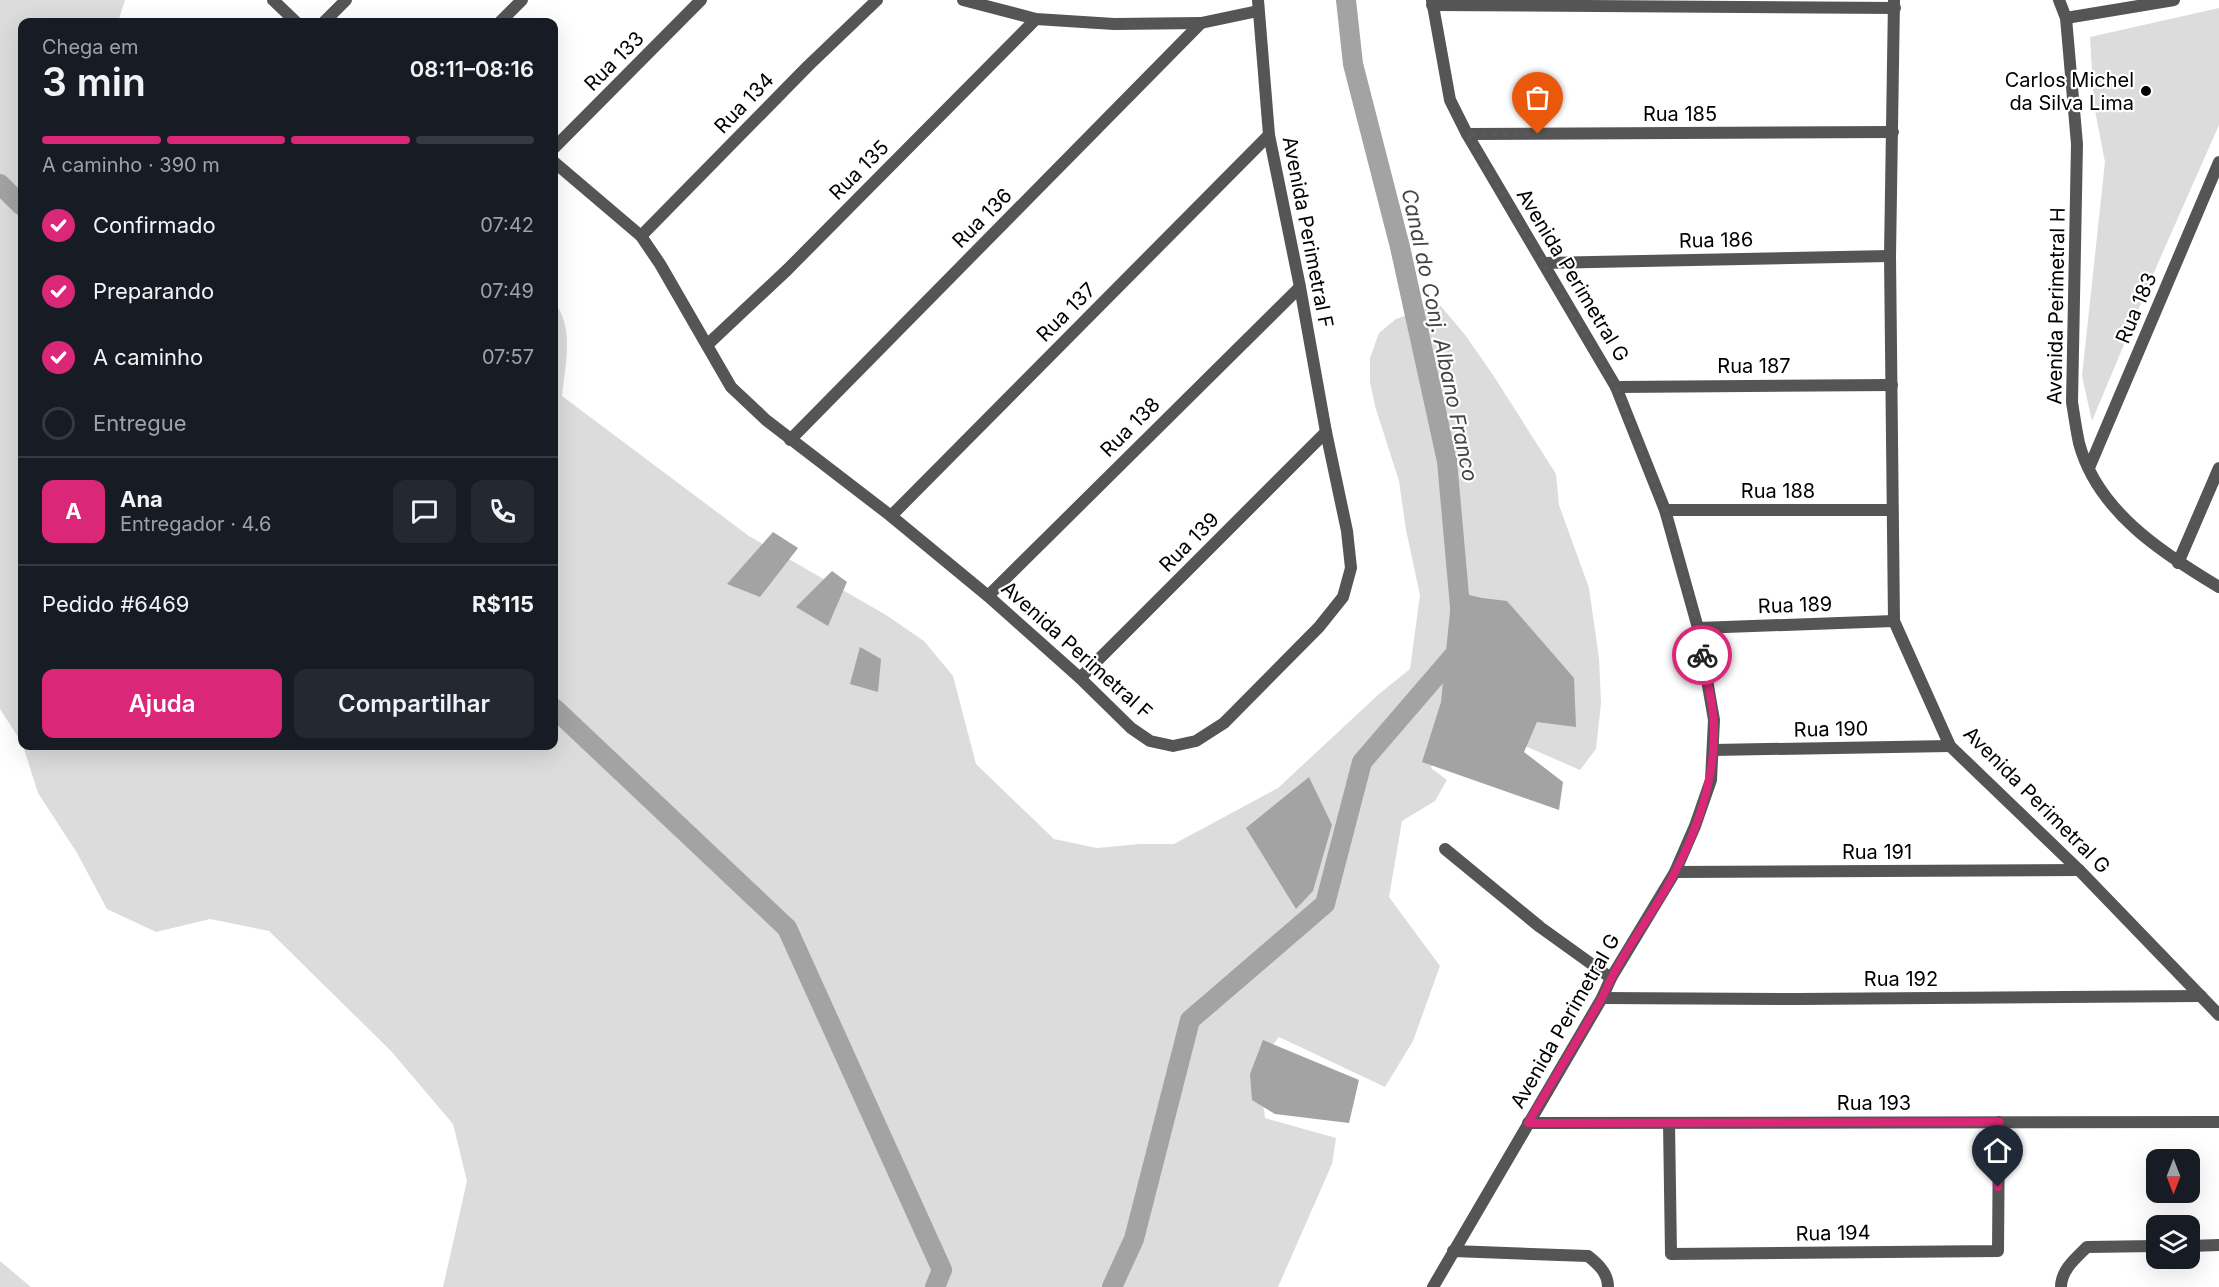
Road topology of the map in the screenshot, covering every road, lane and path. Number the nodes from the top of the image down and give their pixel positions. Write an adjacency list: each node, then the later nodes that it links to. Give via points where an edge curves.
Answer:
1 (273, 0): 12 (street)
2 (346, 0): 13 (street)
3 (522, 0): 14 (street)
4 (701, 0): 21 (street, Rua 133)
5 (877, 0): 24 (street, Rua 134)
6 (963, 0): 16 (street)
7 (2059, 0): 15 (street, Avenida Perimetral H)
8 (2174, 0): 15 (street)
9 (1432, 3): 10 (street); 19 (street, Avenida Perimetral G, via 1450,100)
10 (1894, 4): 18 (street, Avenida Perimetral G)
11 (1258, 6): 17 (street); 20 (street, Avenida Perimetral F)
12 (292, 18)
13 (328, 18)
14 (504, 18)
15 (2066, 18): 33 (street, Avenida Perimetral H, via 2077,144 2072,402 2079,443)
16 (1036, 19): 17 (street); 28 (street, Rua 135, via 787,270)
17 (1201, 23): 32 (street, Rua 136)
18 (1893, 132): 19 (street, Rua 185); 25 (street, Avenida Perimetral G)
19 (1467, 134): 26 (street, Avenida Perimetral G)
20 (1269, 135): 27 (street, Avenida Perimetral F); 37 (street, Rua 137)
21 (558, 144)
22 (2219, 162): 33 (street, Rua 183)
23 (558, 165): 24 (street, Avenida Perimetral F)
24 (641, 236): 28 (street, Avenida Perimetral F)
25 (1890, 256): 26 (street, Rua 186); 29 (street, Avenida Perimetral G)
26 (1543, 263): 30 (street, Avenida Perimetral G)
27 (1300, 287): 31 (street, Avenida Perimetral F); 40 (street, Rua 138)
28 (707, 345): 32 (street, Avenida Perimetral F, via 731,387)
29 (1892, 385): 30 (street, Rua 187); 36 (street, Avenida Perimetral G)
30 (1616, 387): 35 (street, Avenida Perimetral G)
31 (1326, 432): 43 (street, Rua 139); 43 (street, Avenida Perimetral F, via 1351,568 1343,597 1273,675 1224,723 1196,741 1173,746 1150,741 1131,728)
32 (790, 440): 37 (street, Avenida Perimetral F)
33 (2089, 468): 38 (street, Avenida Perimetral H, via 2131,525)
34 (2219, 468): 38 (street)
35 (1665, 510): 36 (street, Rua 188); 42 (street, Avenida Perimetral G)
36 (1892, 510): 41 (street, Avenida Perimetral G)
37 (891, 516): 40 (street, Avenida Perimetral F)
38 (2178, 563): 39 (street, Avenida Perimetral H)
39 (2219, 587)
40 (988, 596): 43 (street, Avenida Perimetral F)
41 (1894, 621): 42 (street, Rua 189); 44 (street, Avenida Perimetral G)
42 (1698, 628): 45 (street, Avenida Perimetral G, via 1714,720)
43 (1080, 678)
44 (1950, 746): 45 (street, Rua 190); 47 (street, Avenida Perimetral G)
45 (1713, 750): 48 (street, Avenida Perimetral G, via 1711,780)
46 (1445, 849): 49 (street, via 1540,927)
47 (2079, 870): 48 (street, Rua 191); 50 (street, Avenida Perimetral G)
48 (1675, 872): 49 (street, Avenida Perimetral G)
49 (1611, 978): 51 (street, Avenida Perimetral G)
50 (2201, 996): 51 (street, Rua 192); 52 (street, Avenida Perimetral G)
51 (1602, 998): 55 (street, Avenida Perimetral G)
52 (2219, 1015)
53 (1999, 1122): 54 (street, Rua 193); 56 (street, Rua 193); 56 (street, Rua 194, via 1998,1251 1671,1254)
54 (2219, 1122)
55 (1528, 1123): 56 (street, Rua 193); 60 (street, Avenida Perimetral G)
56 (1669, 1123)
57 (2219, 1245): 59 (street)
58 (2146, 1246): 63 (street, via 2087,1248 2072,1262 2061,1279)
59 (2200, 1246)
60 (1453, 1251): 61 (street, Avenida Perimetral G); 62 (street, via 1588,1257 1600,1266)
61 (1433, 1287)
62 (1608, 1287)
63 (2061, 1287)

